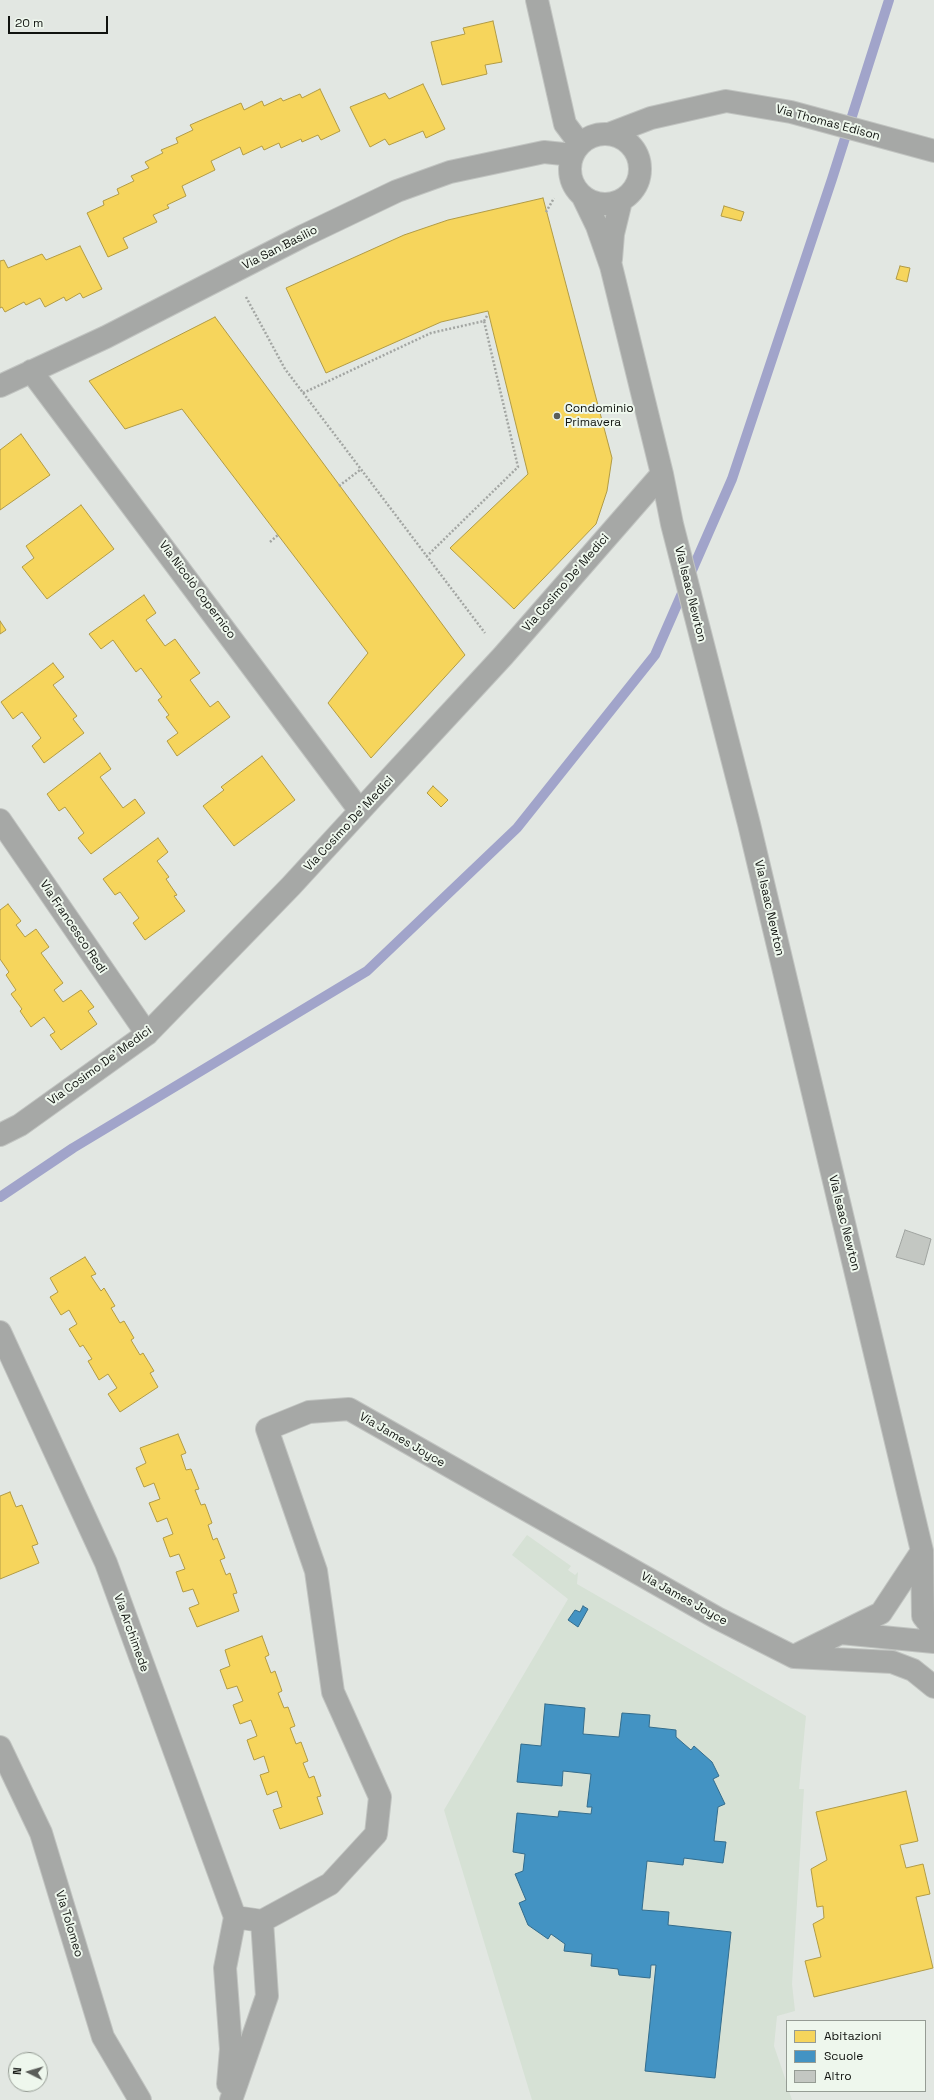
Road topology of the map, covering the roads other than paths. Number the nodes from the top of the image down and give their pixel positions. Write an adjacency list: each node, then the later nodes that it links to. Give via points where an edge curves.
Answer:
1 (537, 0): 4 (street, via 565,124)
2 (651, 118): 3 (street, Via Thomas Edison); 5 (street, Via Thomas Edison, via 726,101 791,112); 6 (street, via 640,136)
3 (609, 134): 4 (street, via 594,136); 6 (street, via 621,137)
4 (576, 150): 7 (street, via 570,175); 10 (street, Via San Basilio, via 544,152 450,172 397,191 232,272 106,338)
5 (934, 151)
6 (637, 154): 8 (street, via 640,172 638,178 634,189)
7 (583, 197): 8 (street, via 604,204); 9 (street, Via Isaac Newton, via 597,226)
8 (621, 201): 9 (street, Via Isaac Newton, via 613,234)
9 (610, 266): 12 (street, Via Isaac Newton)
10 (31, 371): 11 (street, Via San Basilio); 13 (street, Via Nicolò Copernico)
11 (0, 386)
12 (662, 474): 13 (street, Via Cosimo De' Medici, via 503,656); 18 (street, Via Isaac Newton, via 672,524 749,824)
13 (360, 811): 15 (street, Via Cosimo De' Medici)
14 (0, 820): 15 (street, Via Francesco Redi)
15 (147, 1034): 16 (street, Via Cosimo De' Medici, via 20,1125)
16 (0, 1135)
17 (0, 1332): 26 (street, Via Archimede, via 106,1563)
18 (922, 1552): 19 (street, Via Isaac Newton); 20 (street, Via Isaac Newton, via 923,1616); 21 (street, via 880,1613)
19 (934, 1574)
20 (934, 1630)
21 (842, 1633): 22 (street); 23 (street)
22 (934, 1642)
23 (794, 1657): 24 (street, Via James Joyce, via 892,1662 913,1670); 27 (street, Via James Joyce, via 717,1618 349,1409 309,1412 267,1429 316,1571 333,1692 380,1797 376,1834 330,1884)
24 (934, 1687)
25 (0, 1747): 28 (street, Via Tolomeo, via 41,1833 103,2037)
26 (235, 1917): 27 (street); 29 (street, via 225,1968 231,2049)
27 (262, 1921): 30 (street, via 267,1996)
28 (140, 2100)
29 (226, 2100)
30 (231, 2100)

